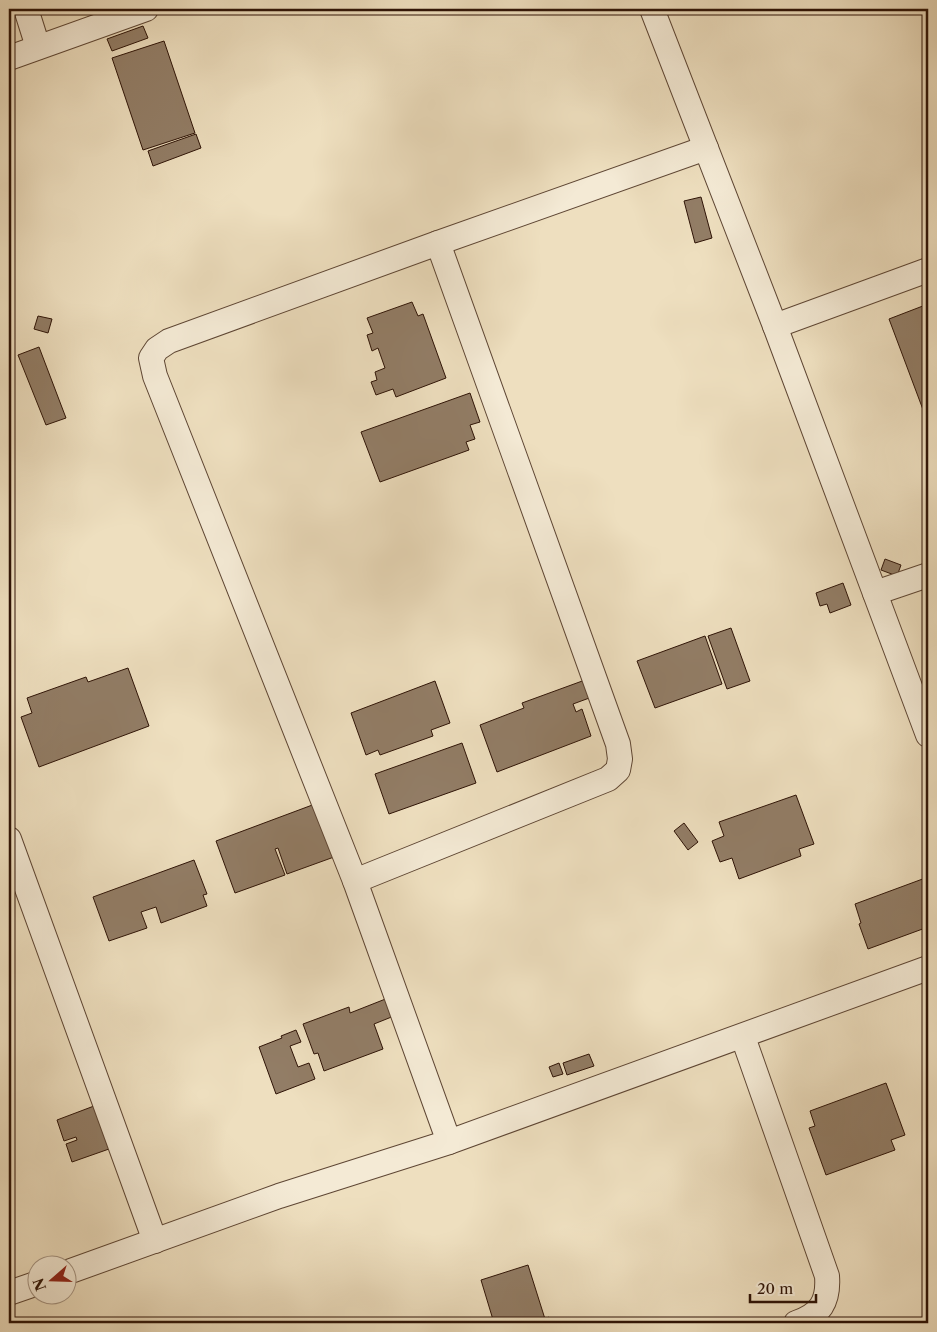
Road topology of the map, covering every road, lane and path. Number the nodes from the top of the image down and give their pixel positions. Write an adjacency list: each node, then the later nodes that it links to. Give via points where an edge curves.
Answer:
1 (26, 9): 4 (street)
2 (146, 9): 4 (street)
3 (652, 9): 6 (street)
4 (38, 47): 5 (street)
5 (9, 58)
6 (706, 148): 7 (street); 9 (street)
7 (438, 243): 14 (street, via 618,744 620,759 618,770 608,779); 14 (street, via 169,341 151,358 155,376)
8 (928, 270): 9 (street)
9 (775, 326): 11 (street)
10 (928, 575): 11 (street)
11 (875, 593): 12 (street)
12 (928, 735)
13 (9, 839): 18 (street)
14 (355, 881): 17 (street)
15 (928, 968): 16 (street)
16 (743, 1036): 17 (street); 22 (street, via 827,1276 828,1291 823,1306)
17 (449, 1142): 18 (street, via 279,1196)
18 (155, 1241): 19 (street)
19 (78, 1268)
20 (28, 1286): 21 (street)
21 (9, 1293)
22 (796, 1323)

